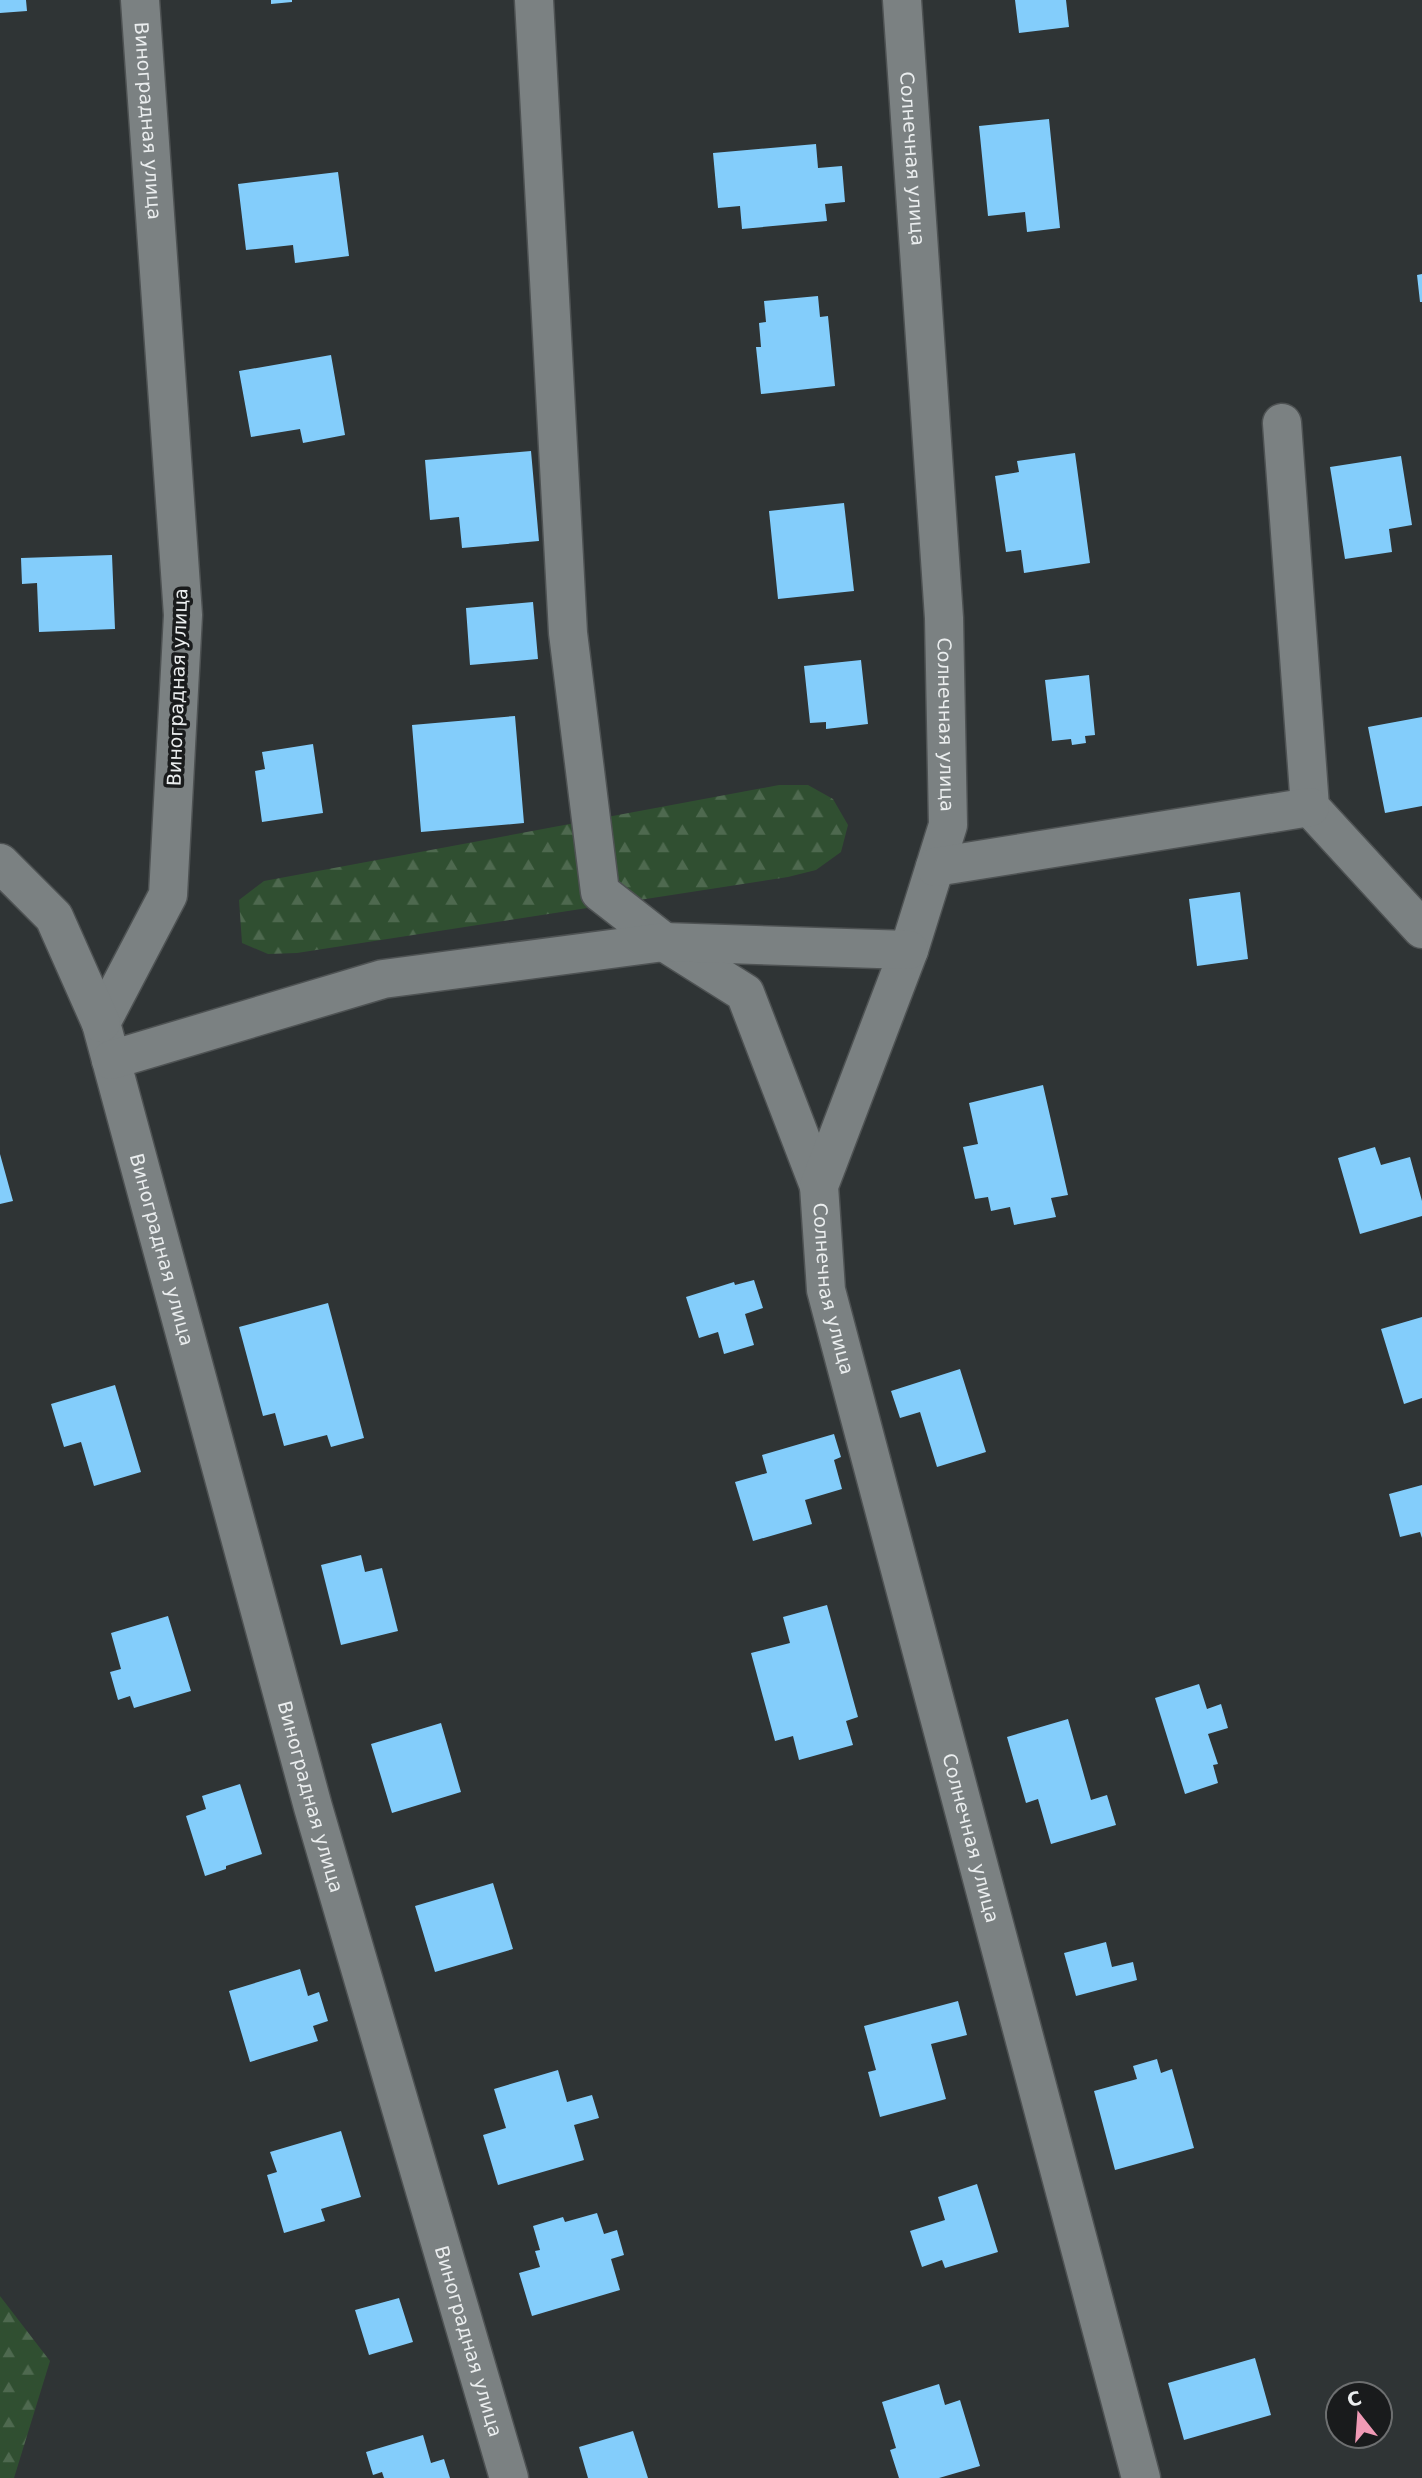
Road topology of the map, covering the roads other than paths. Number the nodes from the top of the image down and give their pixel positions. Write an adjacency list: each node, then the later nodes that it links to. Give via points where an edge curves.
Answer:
1 (140, 0): 11 (street, Виноградная улица, via 183,615 168,895)
2 (534, 0): 9 (street, via 568,633 600,892)
3 (902, 0): 7 (street, Солнечная улица, via 944,618 948,825)
4 (1282, 423): 5 (street)
5 (1310, 807): 7 (street); 8 (street)
6 (0, 863): 11 (street, via 54,917)
7 (935, 867): 10 (street, Солнечная улица)
8 (1422, 929)
9 (664, 942): 10 (street); 12 (street, via 383,979); 13 (street, via 745,993)
10 (909, 950): 13 (street, Солнечная улица)
11 (101, 1023): 12 (street, Виноградная улица)
12 (111, 1059): 14 (street, Виноградная улица, via 313,1807)
13 (819, 1186): 15 (street, Солнечная улица, via 826,1290)
14 (509, 2478)
15 (1141, 2478)

